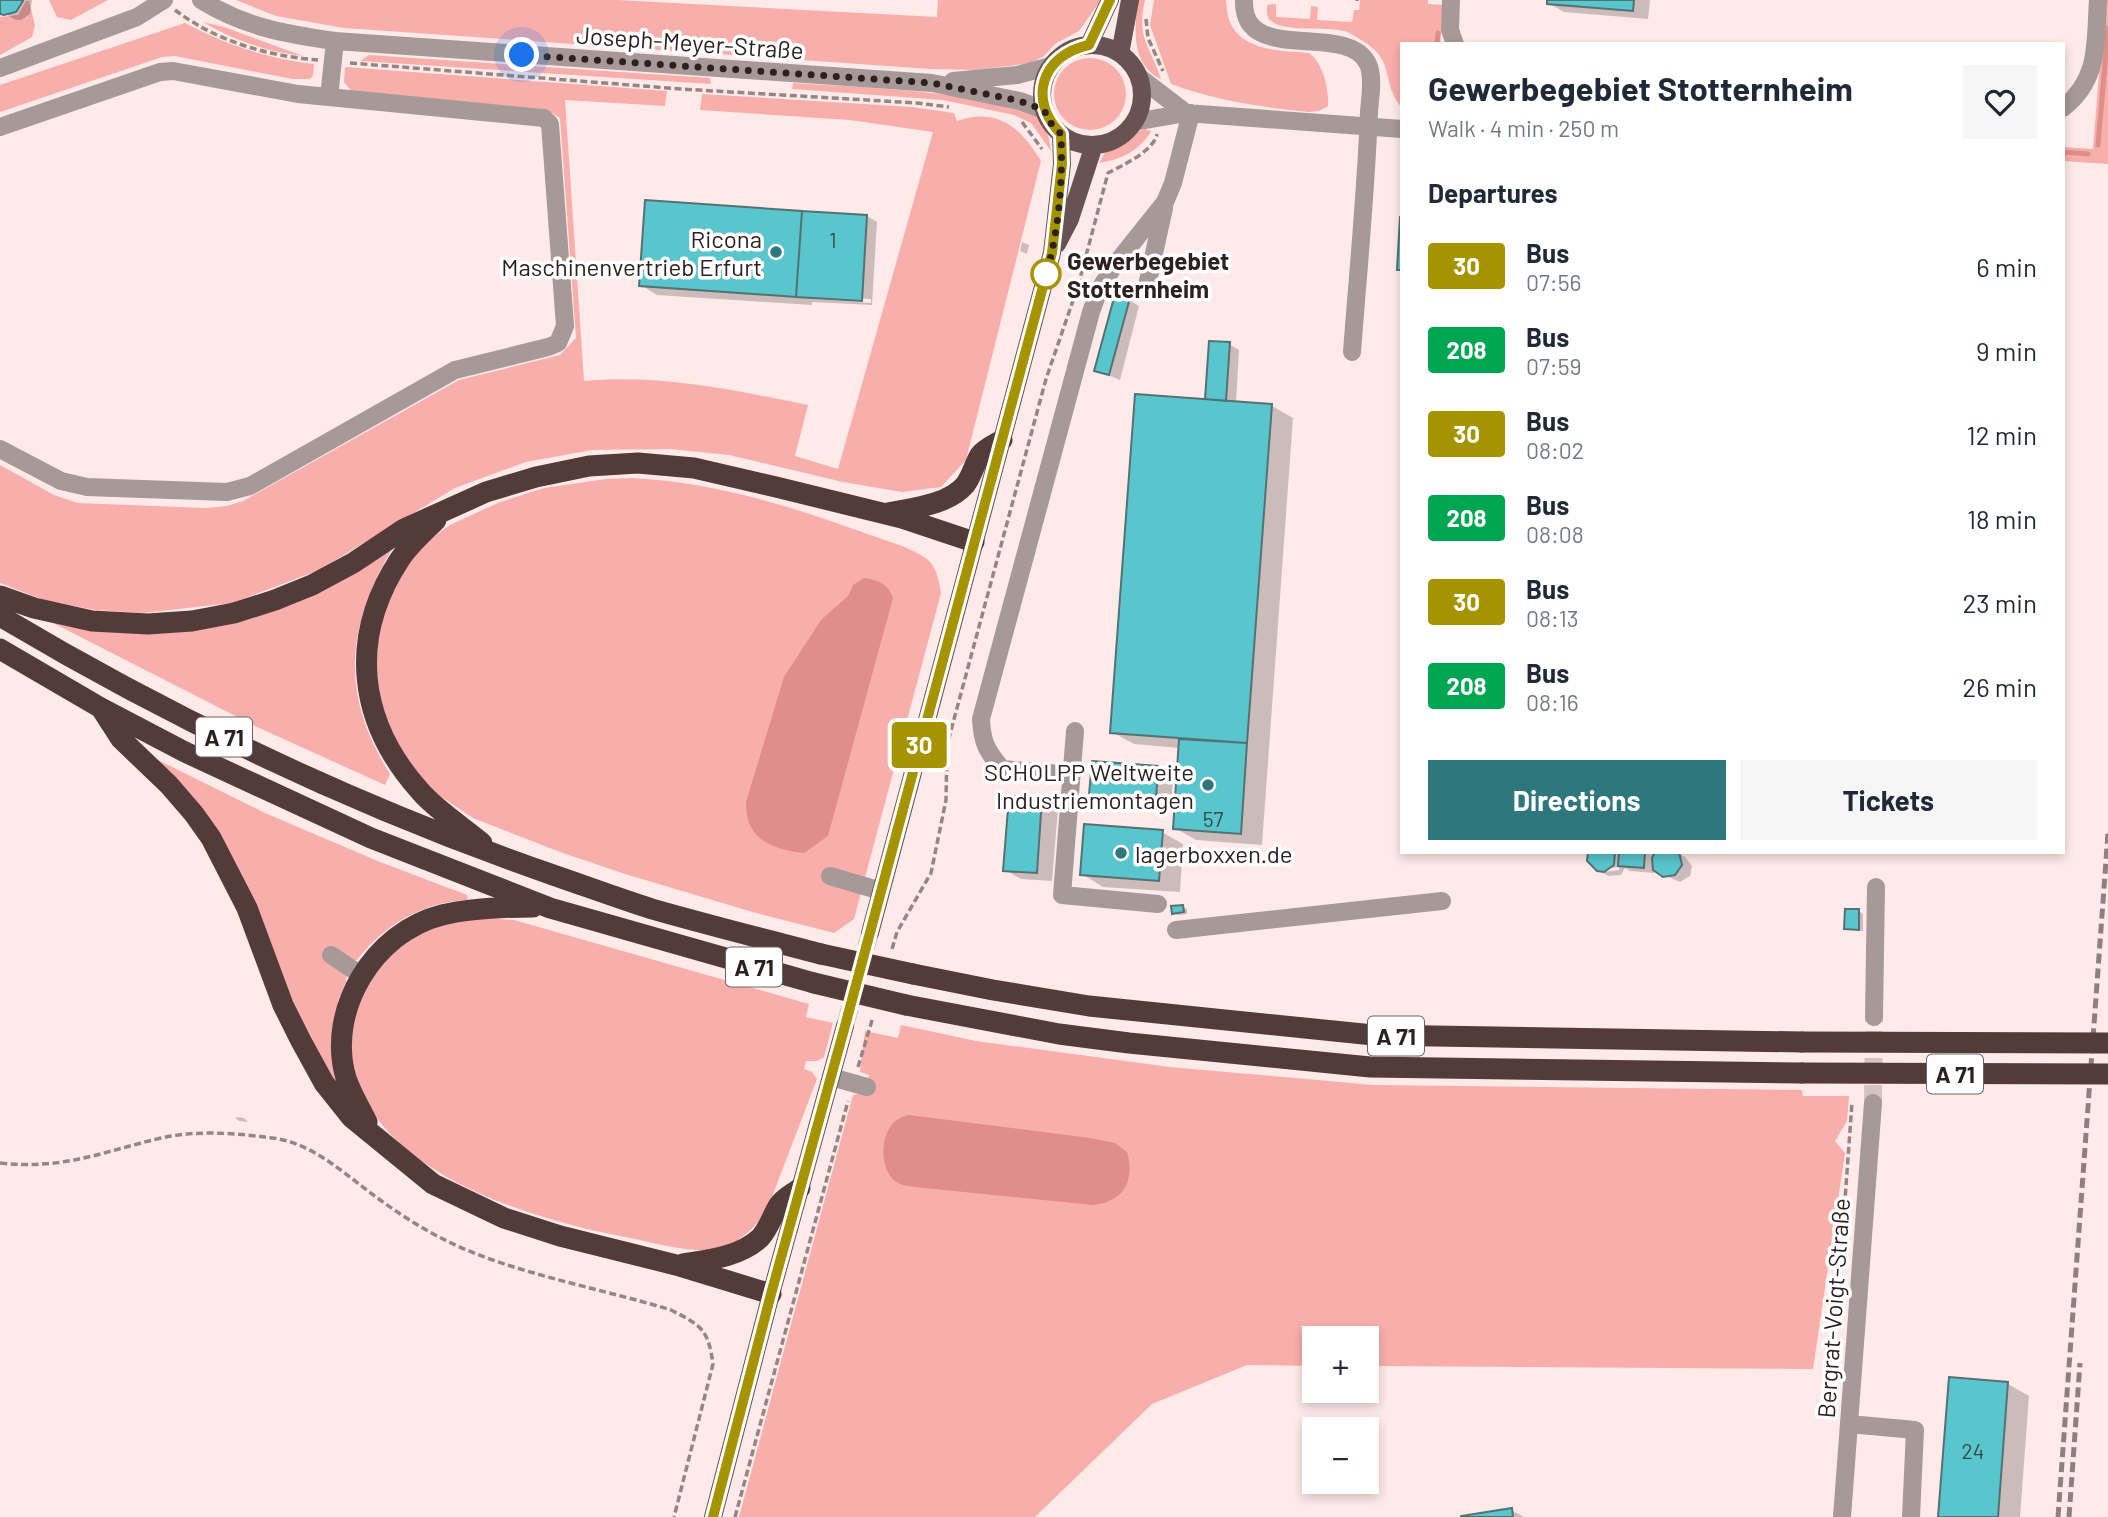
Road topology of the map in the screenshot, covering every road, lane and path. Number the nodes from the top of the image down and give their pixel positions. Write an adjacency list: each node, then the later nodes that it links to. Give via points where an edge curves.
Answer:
1 (164, 0): 14 (street, via 128,21)
2 (201, 0): 9 (street, Joseph-Meyer-Straße, via 223,14 274,32)
3 (1110, 0): 11 (main road)
4 (1130, 0): 12 (main road)
5 (1244, 0): 25 (street, via 1251,26 1266,36 1335,44 1363,56 1370,68)
6 (1451, 0): 10 (street)
7 (2098, 0): 19 (street, via 2093,65 2077,97)
8 (1147, 13): 16 (path, via 1148,38)
9 (335, 41): 17 (street, Joseph-Meyer-Straße); 18 (street)
10 (1454, 42)
11 (1089, 45): 12 (main road); 13 (main road, via 1068,52)
12 (1120, 54): 15 (main road)
13 (1051, 66): 17 (street, Joseph-Meyer-Straße, via 1017,75); 20 (main road, via 1042,89)
14 (0, 68)
15 (1139, 77): 21 (street); 23 (main road, via 1141,100)
16 (1165, 78)
17 (932, 83): 20 (street, Joseph-Meyer-Straße)
18 (329, 97): 24 (street, via 160,72); 36 (street, via 532,116 550,124 565,326 558,343 456,370 250,485 227,492 87,487 61,481)
19 (2065, 106)
20 (1044, 110): 27 (main road)
21 (1188, 113): 23 (street); 25 (street); 31 (street)
22 (1021, 121): 30 (path)
23 (1134, 122): 29 (main road, via 1124,134)
24 (0, 127)
25 (1369, 127): 26 (street); 34 (street)
26 (1400, 129)
27 (1061, 134): 29 (main road); 32 (main road)
28 (1156, 140): 56 (path, via 1108,173 1078,286 1046,379 947,745 946,800 931,873 897,932)
29 (1094, 145): 32 (main road, via 1070,219)
30 (1044, 152)
31 (1165, 202): 33 (street); 45 (street, via 1114,266 1091,312 981,719 982,738 1002,769)
32 (1052, 253): 35 (main road)
33 (1146, 290)
34 (1352, 352)
35 (1002, 440): 38 (highway, via 980,453 973,473 953,494); 39 (main road)
36 (0, 449)
37 (444, 512): 38 (highway, via 486,492 536,477 589,466 638,463 694,468); 40 (highway, via 404,529 312,585 234,613 148,624 92,621); 46 (highway, via 401,556 376,605 366,657 368,685 384,743 400,767 422,794)
38 (883, 514): 39 (highway)
39 (974, 542): 49 (main road)
40 (0, 596)
41 (0, 616): 46 (highway, A 71, via 142,697 247,748)
42 (0, 649): 43 (highway, A 71)
43 (101, 708): 52 (highway, A 71, via 279,797); 66 (highway, via 121,739 169,785 211,838 247,908 283,1004 324,1083 351,1117)
44 (1076, 731): 45 (street)
45 (1072, 775): 51 (street, via 1062,895)
46 (497, 855): 61 (highway, A 71, bridge, via 650,908 821,954 1089,1006 1373,1035)
47 (830, 876): 49 (street)
48 (1876, 887): 59 (street)
49 (881, 891): 54 (main road)
50 (1442, 901): 53 (street)
51 (1158, 904)
52 (550, 908): 57 (highway, via 497,907 440,916 387,944); 62 (highway, A 71, bridge, via 814,984 1059,1034 1129,1043 1370,1067)
53 (1176, 930)
54 (870, 933)
55 (331, 955): 57 (street)
56 (890, 957)
57 (362, 975): 66 (highway, via 345,1017 341,1049 346,1079)
58 (875, 1007): 64 (path)
59 (1874, 1017)
60 (845, 1026): 63 (main road)
61 (2108, 1043)
62 (2108, 1074)
63 (831, 1077): 64 (street); 68 (main road)
64 (860, 1085): 74 (path)
65 (1873, 1103): 71 (street, Bergrat-Voigt-Straße)
66 (377, 1139): 69 (highway, via 433,1184 492,1213 560,1236)
67 (0, 1163): 72 (path, via 52,1165 163,1137 198,1133 274,1138 303,1146 330,1161 411,1221 449,1242 671,1310 695,1322 709,1340 713,1363)
68 (800, 1188): 69 (highway, via 780,1202 760,1238 722,1258); 70 (main road)
69 (676, 1265): 70 (highway)
70 (771, 1294): 73 (main road)
71 (1849, 1424): 75 (street, Bergrat-Voigt-Straße); 76 (street, via 1915,1430)
72 (674, 1517)
73 (713, 1517)
74 (735, 1517)
75 (1842, 1517)
76 (1912, 1517)

